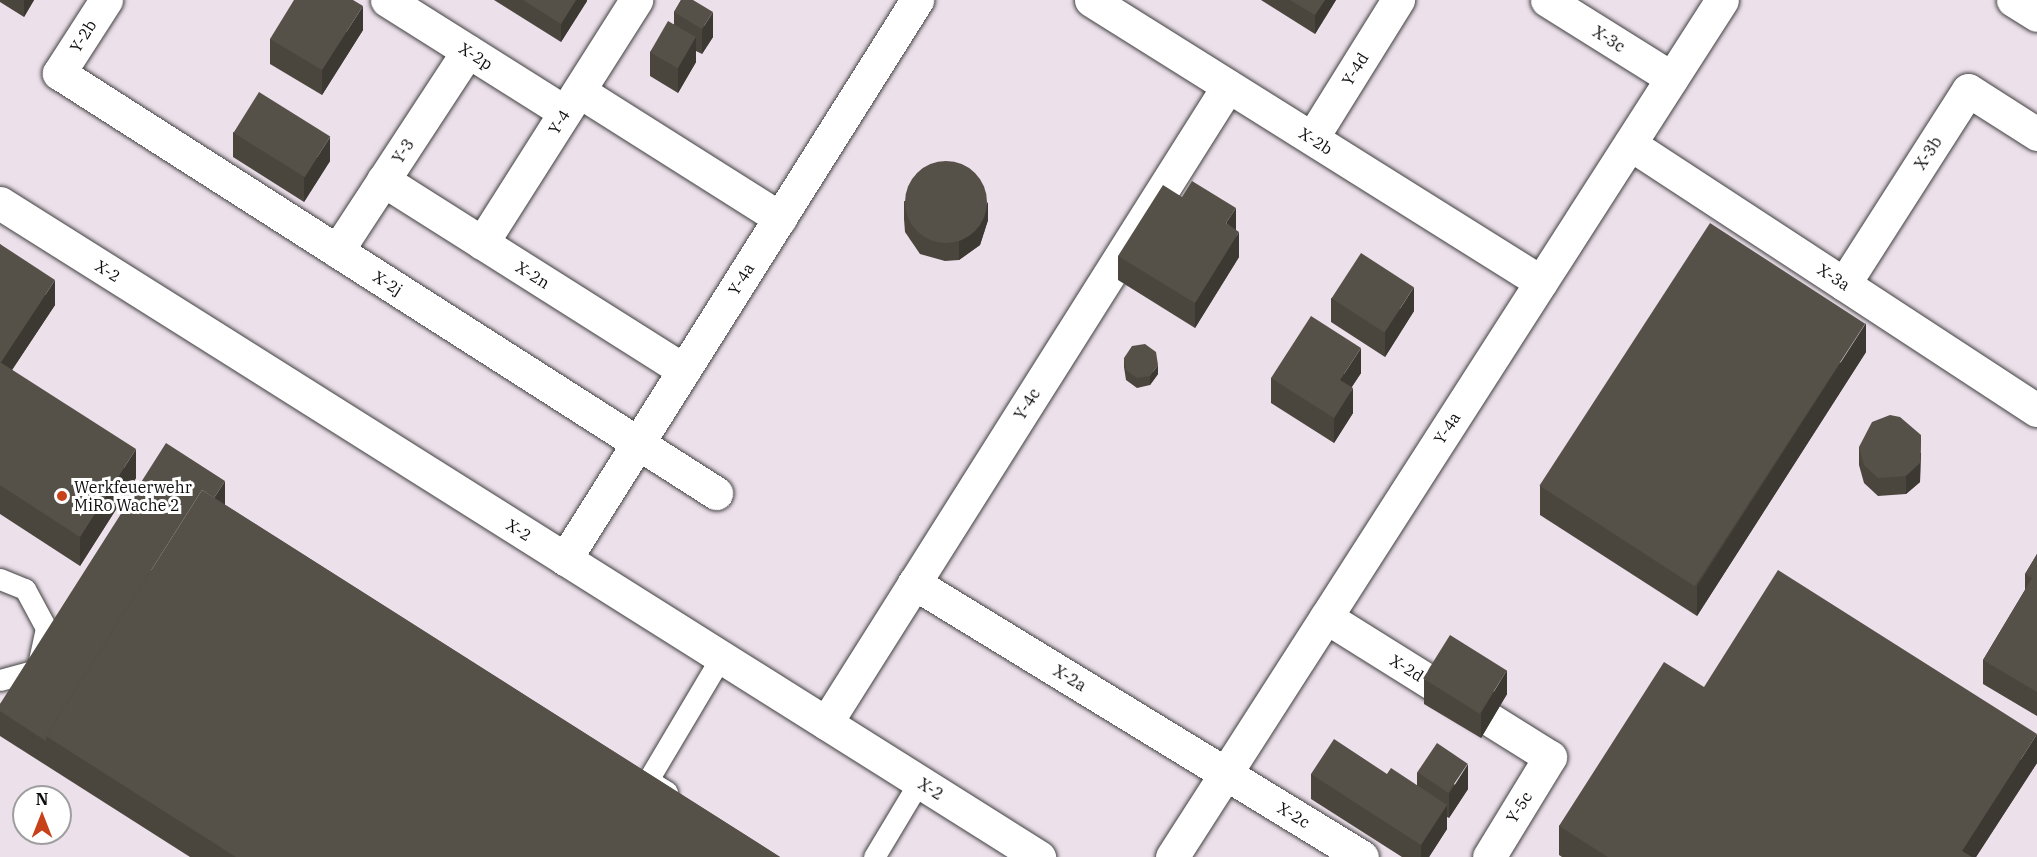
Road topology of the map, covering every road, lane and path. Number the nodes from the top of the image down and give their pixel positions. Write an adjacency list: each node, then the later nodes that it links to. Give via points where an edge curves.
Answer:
1 (106, 0): 12 (street, Y-2b)
2 (636, 0): 15 (street, Y-4)
3 (917, 0): 21 (street, Y-4a)
4 (1091, 0): 14 (street, X-2b)
5 (1398, 0): 17 (street, Y-4d)
6 (1547, 0): 13 (street, X-3c)
7 (1722, 0): 13 (street, Y-4a)
8 (2013, 0): 10 (street)
9 (400, 3): 11 (street, X-2p)
10 (2037, 15)
11 (468, 51): 15 (street, X-2p); 19 (street, Y-3)
12 (59, 73): 23 (street, X-2j)
13 (1672, 78): 18 (street, Y-4a)
14 (1228, 86): 17 (street, X-2b); 32 (street, Y-4c)
15 (572, 102): 21 (street, X-2p); 22 (street, Y-4)
16 (2037, 134): 25 (street, X-3b, via 1968,90)
17 (1312, 138): 24 (street, X-2b)
18 (1630, 144): 24 (street, Y-4a); 25 (street, X-3a)
19 (383, 180): 22 (street, X-2n); 23 (street, Y-3)
20 (0, 203): 30 (street, X-2)
21 (780, 218): 26 (street, Y-4a)
22 (482, 243): 26 (street, X-2n)
23 (337, 251): 28 (street, X-2j)
24 (1541, 282): 33 (street, Y-4a)
25 (1844, 284): 27 (street, X-3a)
26 (684, 369): 28 (street, Y-4a)
27 (2037, 410)
28 (638, 442): 29 (street, X-2j); 30 (street, Y-4a)
29 (716, 493)
30 (565, 559): 34 (street, X-2)
31 (0, 579): 35 (lane, via 25,589 46,628 37,670)
32 (914, 583): 36 (street, Y-4c); 38 (street, X-2a)
33 (1326, 617): 37 (street, X-2d); 38 (street, Y-4a)
34 (721, 657): 36 (street, X-2); 40 (lane, via 648,780)
35 (0, 680)
36 (826, 723): 39 (street, X-2)
37 (1550, 757): 45 (street, Y-5c)
38 (1226, 773): 43 (street, Y-4a); 44 (street, X-2c)
39 (919, 782): 41 (lane); 42 (street, X-2)
40 (686, 803)
41 (874, 857)
42 (1039, 857)
43 (1172, 857)
44 (1362, 857)
45 (1489, 857)

